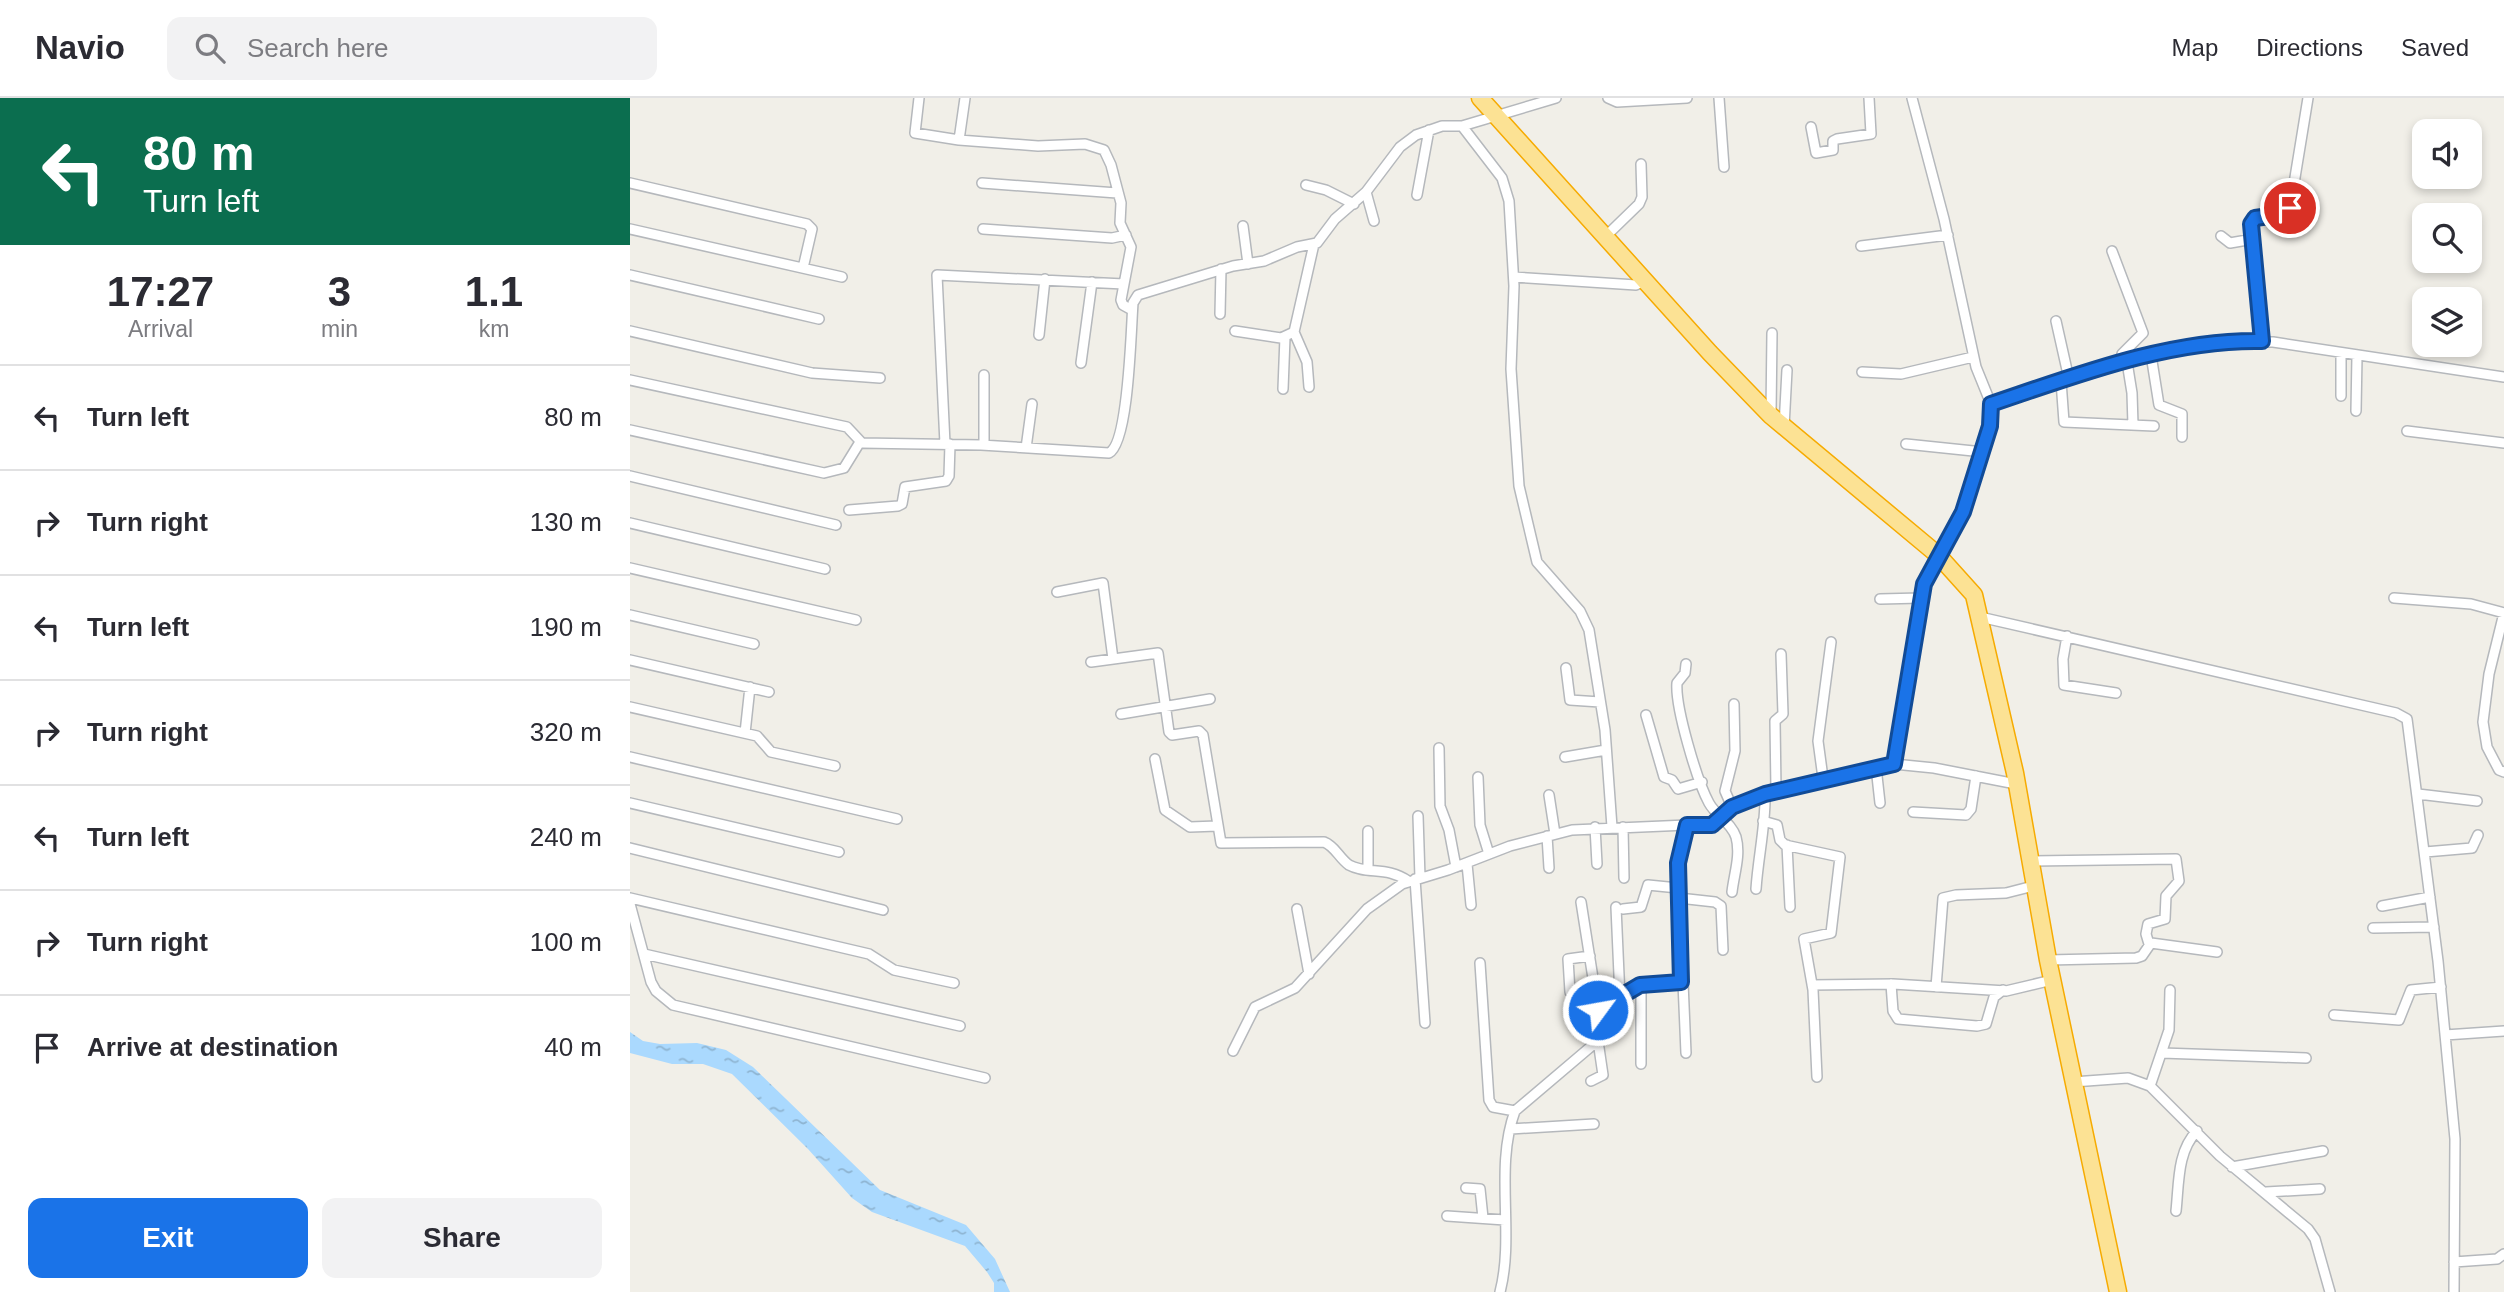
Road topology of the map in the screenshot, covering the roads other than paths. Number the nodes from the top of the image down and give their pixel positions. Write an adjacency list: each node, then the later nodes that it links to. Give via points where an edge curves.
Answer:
1 (919, 98): 16 (street, via 915,133)
2 (965, 98): 16 (street)
3 (1480, 98): 12 (highway)
4 (1556, 98): 11 (street)
5 (1608, 98): 6 (street, via 1617,102)
6 (1687, 98)
7 (1719, 98): 18 (street)
8 (1869, 98): 14 (street, via 1871,134 1837,139 1834,149 1816,153)
9 (1912, 98): 31 (street)
10 (2308, 98): 34 (street, via 2290,208 2284,214 2252,220)
11 (1540, 101): 12 (street)
12 (1494, 115): 13 (street); 33 (highway)
13 (1462, 126): 15 (street); 43 (street, via 1506,189)
14 (1811, 127)
15 (1429, 130): 22 (street, via 1401,147); 24 (street)
16 (959, 140): 23 (street, via 1099,146 1111,165)
17 (1641, 164): 33 (street, via 1639,204)
18 (1724, 167)
19 (630, 183): 39 (street, via 807,224 812,229)
20 (982, 183): 23 (street)
21 (1306, 185): 25 (street)
22 (1366, 192): 25 (street); 26 (street)
23 (1117, 193): 30 (street, via 1120,223)
24 (1417, 195)
25 (1354, 204): 35 (street)
26 (1374, 221)
27 (1242, 226): 38 (street)
28 (630, 229): 39 (street)
29 (982, 229): 30 (street, via 1112,238)
30 (1126, 234): 47 (street, via 1131,247)
31 (1948, 235): 36 (street); 62 (street)
32 (2221, 236): 34 (street, via 2230,243)
33 (1605, 237): 46 (highway)
34 (2253, 239): 58 (street)
35 (1314, 244): 38 (street); 54 (street)
36 (1861, 246)
37 (2112, 251): 64 (street, via 2143,333 2122,354)
38 (1248, 264): 40 (street)
39 (803, 268): 42 (street)
40 (1220, 270): 48 (street, via 1138,295); 49 (street)
41 (630, 275): 50 (street)
42 (842, 277)
43 (1514, 277): 46 (street); 120 (street, via 1511,369 1516,457 1529,537 1537,562 1586,619)
44 (1045, 279): 45 (street); 56 (street); 87 (street, via 937,275)
45 (1092, 282): 47 (street); 63 (street)
46 (1642, 283): 78 (highway)
47 (1124, 284): 48 (street, via 1121,303)
48 (1132, 310): 90 (street, via 1116,449 1103,453)
49 (1220, 314)
50 (819, 319)
51 (2056, 321): 71 (street)
52 (630, 331): 69 (street, via 813,373)
53 (1235, 331): 57 (street)
54 (1294, 332): 57 (street); 72 (street, via 1307,362)
55 (1772, 333): 78 (street)
56 (1039, 335)
57 (1285, 337): 73 (street)
58 (2262, 341): 59 (street); 60 (street, via 2206,342)
59 (2341, 353): 61 (street); 74 (street)
60 (2151, 355): 64 (street); 84 (street, via 2159,405 2182,414)
61 (2357, 356): 68 (street); 77 (street)
62 (1973, 357): 66 (street, via 1901,374); 76 (street)
63 (1081, 363)
64 (2124, 363): 71 (street); 79 (street, via 2132,393)
65 (1787, 370): 81 (street)
66 (1862, 373)
67 (984, 375): 89 (street)
68 (2504, 377)
69 (880, 378)
70 (630, 380): 85 (street, via 848,427)
71 (2065, 380): 76 (street); 79 (street, via 2064,422)
72 (1309, 387)
73 (1283, 389)
74 (2341, 397)
75 (1032, 404): 90 (street)
76 (1991, 404): 91 (street)
77 (2356, 411)
78 (1770, 415): 81 (highway)
79 (2133, 425): 80 (street)
80 (2154, 426)
81 (1784, 427): 96 (highway)
82 (630, 430): 85 (street, via 824,473 844,468)
83 (2407, 431): 86 (street)
84 (2182, 437)
85 (860, 442): 87 (street)
86 (2504, 443)
87 (947, 444): 89 (street); 93 (street, via 946,481 905,488 898,506)
88 (1906, 444): 91 (street)
89 (984, 445): 90 (street)
90 (1026, 448)
91 (1983, 452): 96 (street, via 1963,512)
92 (630, 476): 95 (street)
93 (849, 510)
94 (630, 523): 98 (street)
95 (836, 524)
96 (1938, 555): 100 (street); 105 (highway, via 1974,595)
97 (630, 568): 106 (street)
98 (825, 569)
99 (1057, 592): 111 (street, via 1103,583)
100 (1922, 598): 102 (street); 132 (street)
101 (2395, 598): 103 (street, via 2471,604)
102 (1880, 599)
103 (2504, 613): 135 (street, via 2483,722 2487,747)
104 (630, 615): 109 (street)
105 (1980, 617): 107 (street); 140 (highway)
106 (856, 620)
107 (2067, 636): 118 (street, via 2064,685); 143 (street, via 2402,715 2409,727)
108 (1831, 642): 138 (street, via 1818,741)
109 (754, 644)
110 (1781, 654): 141 (street, via 1783,714 1774,721)
111 (1113, 659): 113 (street); 123 (street, via 1158,653)
112 (630, 660): 116 (street)
113 (1091, 662)
114 (1686, 664): 139 (street, via 1676,683 1678,711)
115 (1566, 667): 120 (street, via 1570,700)
116 (750, 687): 117 (street); 126 (street)
117 (769, 692)
118 (2116, 693)
119 (1210, 699): 123 (street)
120 (1600, 702): 128 (street)
121 (1734, 704): 148 (street, via 1735,751 1725,791)
122 (630, 707): 126 (street)
123 (1164, 707): 124 (street); 155 (street, via 1170,734 1199,731 1203,735)
124 (1121, 714)
125 (1646, 715): 139 (street, via 1664,777 1678,789)
126 (745, 733): 133 (street, via 760,738 771,752)
127 (1439, 748): 169 (street, via 1440,806)
128 (1606, 750): 130 (street); 157 (street)
129 (630, 757): 152 (street)
130 (1565, 757)
131 (1155, 759): 155 (street, via 1165,810 1190,827)
132 (1894, 764): 134 (street); 136 (street)
133 (835, 766)
134 (1876, 767): 138 (street); 147 (street)
135 (2504, 772)
136 (1976, 776): 140 (street); 149 (street, via 1966,815)
137 (1478, 777): 165 (street, via 1480,825)
138 (1823, 778): 141 (street)
139 (1702, 782): 151 (street, via 1710,805)
140 (2016, 785): 166 (highway)
141 (1776, 790): 142 (street)
142 (1765, 794): 148 (street); 153 (street)
143 (2418, 794): 145 (street); 164 (street)
144 (1549, 795): 159 (street)
145 (2477, 801)
146 (630, 803): 163 (street)
147 (1880, 803)
148 (1732, 807): 151 (street)
149 (1913, 811)
150 (1418, 816): 173 (street)
151 (1721, 817): 154 (street, via 1712,825); 176 (street, via 1733,830 1737,846)
152 (897, 819)
153 (1763, 821): 161 (street, via 1777,825 1780,839); 175 (street)
154 (1687, 825): 157 (street); 177 (street, via 1678,863)
155 (1217, 826): 170 (street, via 1225,844 1324,842 1349,865)
156 (1595, 827): 157 (street); 159 (street); 168 (street)
157 (1618, 827): 172 (street)
158 (1368, 831): 170 (street)
159 (1551, 835): 165 (street); 171 (street)
160 (2478, 835): 164 (street, via 2477,844 2469,849)
161 (1787, 845): 184 (street); 202 (street, via 1840,857 1831,933 1804,939)
162 (630, 848): 186 (street)
163 (839, 852)
164 (2425, 852): 178 (street)
165 (1489, 854): 167 (street)
166 (2029, 861): 174 (highway); 189 (street, via 2176,859 2179,881 2166,895 2164,920 2148,924)
167 (1467, 864): 169 (street); 182 (street)
168 (1597, 864)
169 (1456, 867): 173 (street)
170 (1367, 868): 173 (street)
171 (1549, 868)
172 (1624, 878)
173 (1415, 879): 196 (street, via 1367,909); 211 (street)
174 (2033, 887): 194 (highway); 204 (street, via 1943,898)
175 (1756, 889)
176 (1732, 892)
177 (1679, 893): 190 (street, via 1721,906); 198 (street); 208 (street, via 1648,885 1641,907 1619,908)
178 (2430, 897): 183 (street); 188 (street)
179 (630, 898): 199 (street, via 869,954 894,970)
180 (1581, 902): 193 (street)
181 (630, 904): 192 (street)
182 (1471, 905)
183 (2382, 906)
184 (1790, 907)
185 (1297, 909): 196 (street)
186 (883, 910)
187 (2372, 928): 188 (street)
188 (2434, 928): 203 (street)
189 (2149, 944): 191 (street); 194 (street, via 2136,958)
190 (1723, 950)
191 (2217, 952)
192 (644, 954): 212 (street); 222 (street, via 656,990 673,1005)
193 (1590, 956): 207 (street, via 1568,959); 209 (street)
194 (2048, 960): 197 (highway)
195 (1480, 963): 226 (street, via 1489,1101 1493,1107)
196 (1309, 974): 216 (street, via 1288,994 1255,1007)
197 (2052, 980): 205 (street); 224 (highway)
198 (1681, 982): 201 (street); 218 (street)
199 (954, 983)
200 (1891, 984): 202 (street); 204 (street); 205 (street, via 1898,1019 1977,1026 1986,1024 1994,997)
201 (1640, 985): 208 (street); 220 (street)
202 (1812, 985): 221 (street)
203 (2441, 987): 210 (street, via 2411,989 2399,1020); 214 (street)
204 (1936, 988): 205 (street)
205 (2003, 990)
206 (2169, 990): 217 (street, via 2169,1026)
207 (1570, 992)
208 (1620, 998): 209 (street)
209 (1598, 1010): 215 (street, via 1603,1031)
210 (2334, 1015)
211 (1425, 1023)
212 (960, 1026)
213 (2504, 1031): 214 (street)
214 (2445, 1035): 240 (street, via 2455,1139)
215 (1598, 1041): 223 (street, via 1603,1075); 226 (street)
216 (1233, 1051)
217 (2162, 1053): 219 (street); 225 (street)
218 (1686, 1054)
219 (2306, 1058)
220 (1641, 1064)
221 (1817, 1077)
222 (985, 1079)
223 (1591, 1081)
224 (2073, 1082): 225 (street, via 2128,1078); 242 (highway)
225 (2150, 1086): 229 (street)
226 (1515, 1111): 228 (street)
227 (1594, 1124): 228 (street)
228 (1511, 1129): 238 (street)
229 (2197, 1131): 231 (street); 235 (street, via 2182,1160)
230 (2323, 1151): 231 (street)
231 (2232, 1167): 234 (street)
232 (1466, 1188): 237 (street, via 1480,1189)
233 (2320, 1189): 234 (street)
234 (2266, 1192): 243 (street, via 2312,1235)
235 (2176, 1210)
236 (1447, 1216): 237 (street)
237 (1483, 1219): 238 (street)
238 (1505, 1220): 241 (street, via 1506,1258)
239 (2504, 1254): 240 (street, via 2497,1259)
240 (2454, 1262): 244 (street)
241 (1500, 1292)
242 (2118, 1292)
243 (2330, 1292)
244 (2454, 1292)

